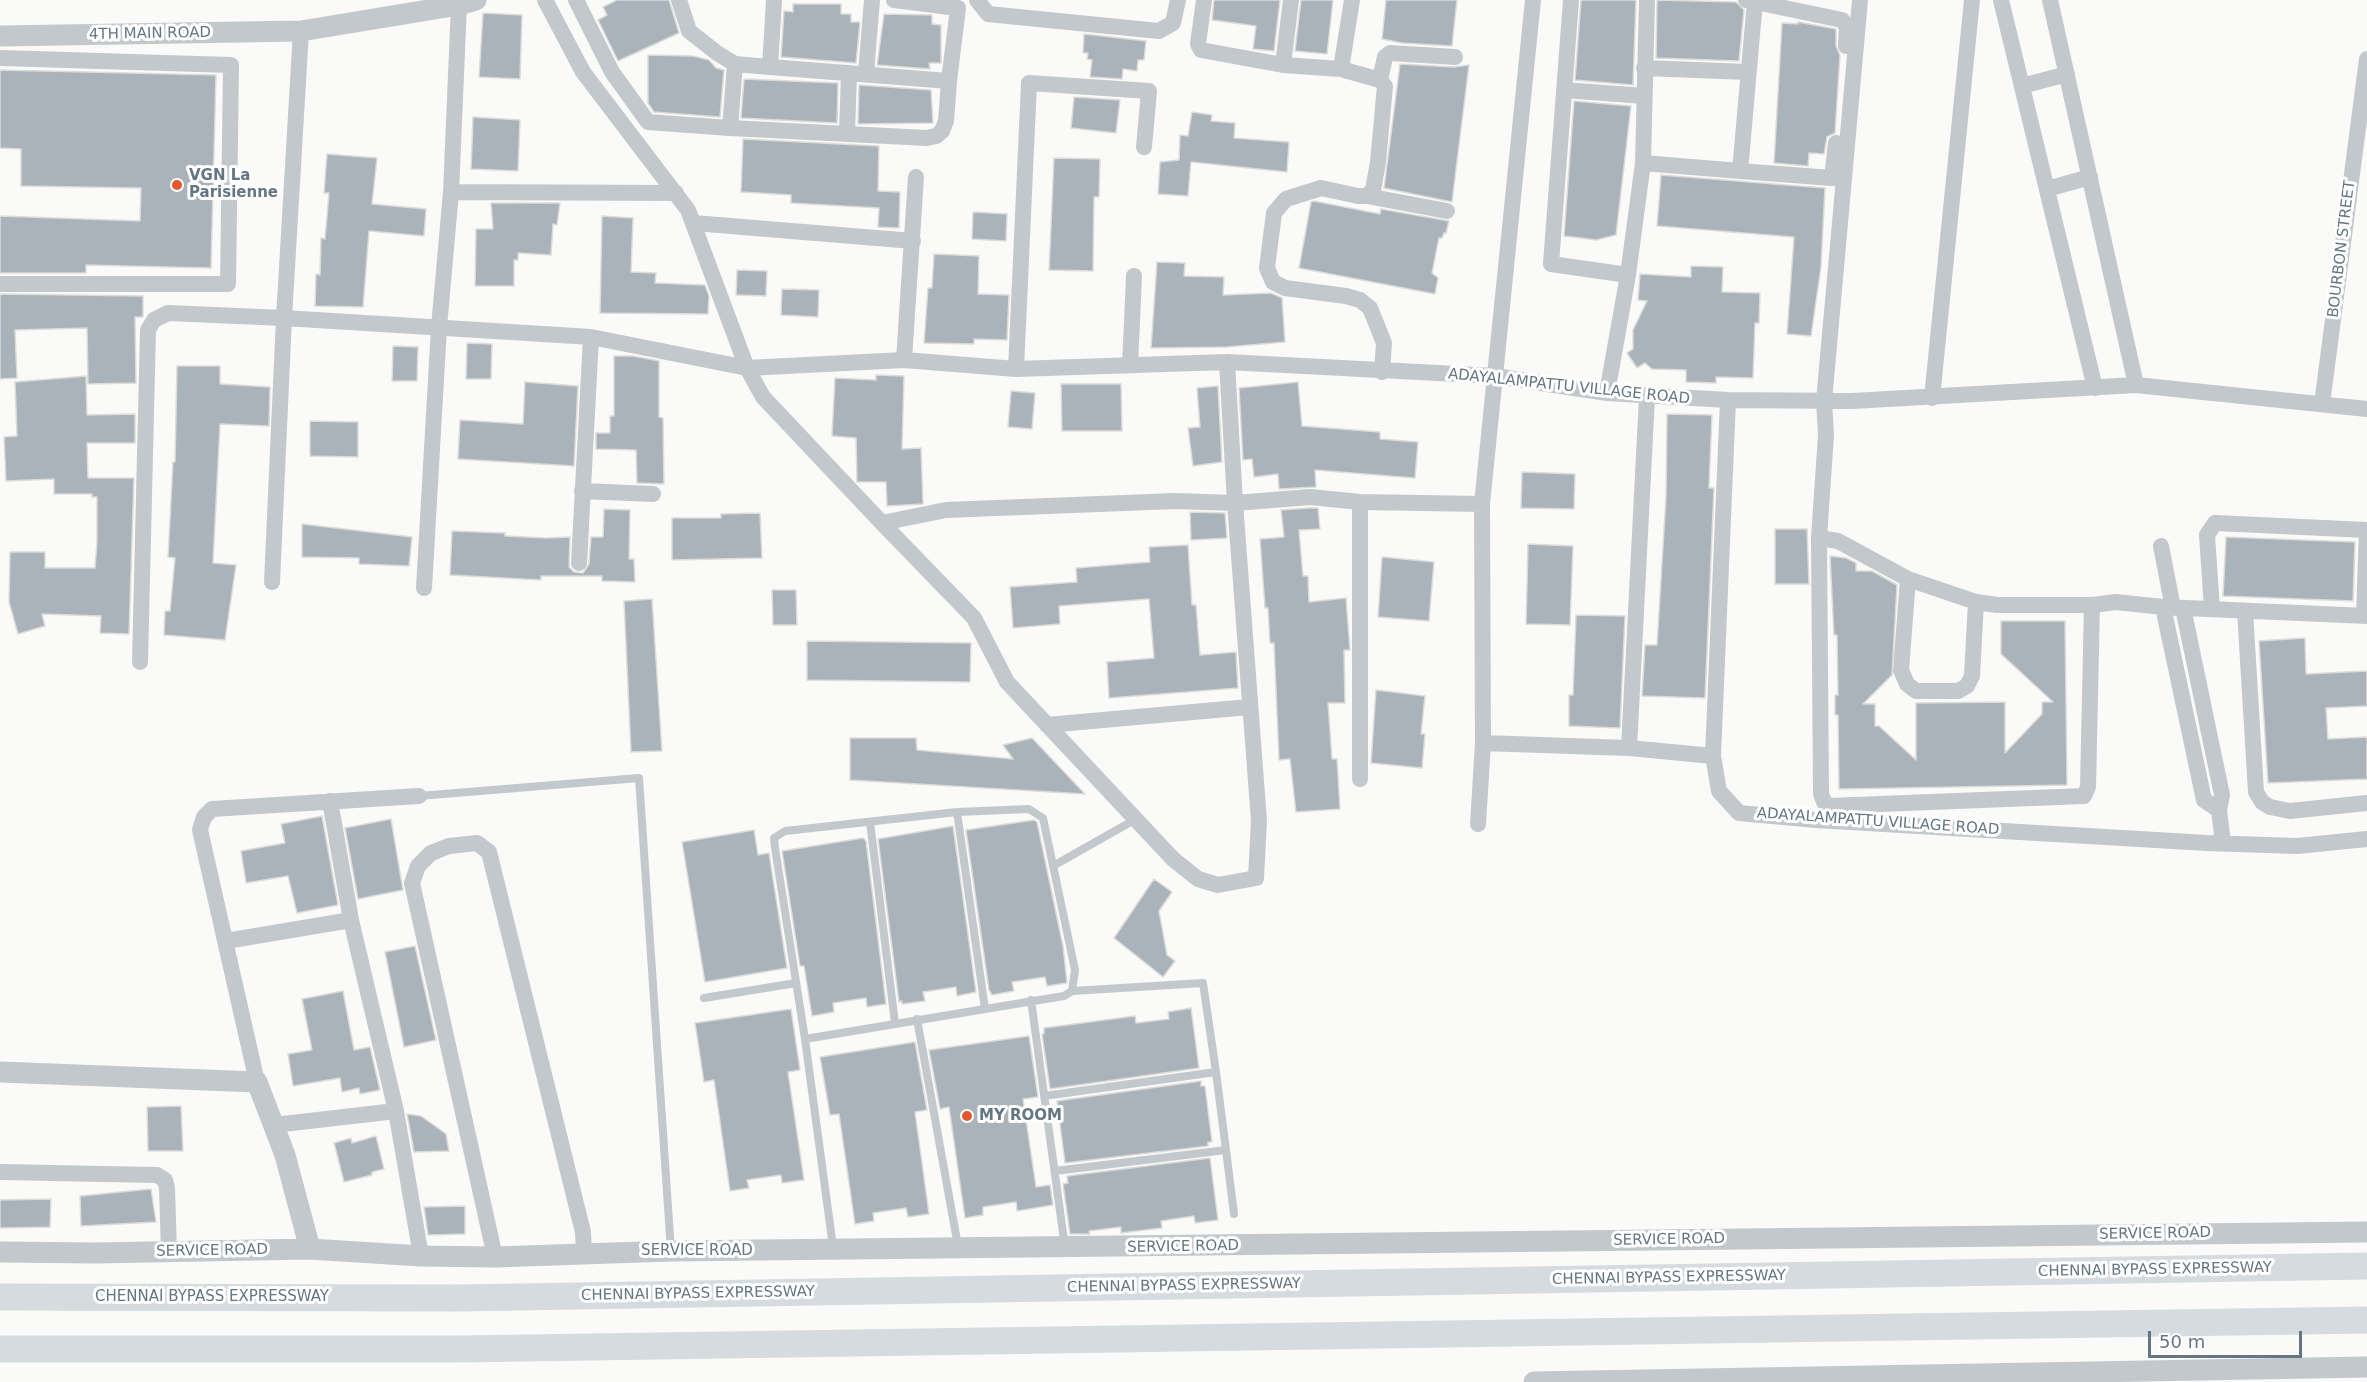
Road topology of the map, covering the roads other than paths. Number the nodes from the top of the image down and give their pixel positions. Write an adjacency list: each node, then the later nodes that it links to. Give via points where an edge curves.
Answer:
1 (545, 0): 51 (street, via 583,72)
2 (576, 0): 42 (street, via 612,72 648,123)
3 (679, 0): 28 (street, via 689,31)
4 (774, 0): 30 (street)
5 (872, 0): 35 (street)
6 (894, 0): 21 (street)
7 (977, 0): 8 (street, via 988,14 1158,31 1173,23)
8 (1178, 0)
9 (1204, 0): 29 (street, via 1198,44 1201,50)
10 (1291, 0): 29 (street)
11 (1352, 0): 32 (street)
12 (1533, 0): 68 (street)
13 (1571, 0): 40 (street)
14 (1647, 0): 31 (street)
15 (1860, 0): 75 (street)
16 (1972, 0): 73 (street)
17 (2001, 0): 39 (street)
18 (2050, 0): 36 (street)
19 (1751, 1): 33 (street); 46 (street, via 1842,20 1847,36 1832,178)
20 (467, 3): 22 (street, 4TH MAIN ROAD); 50 (street)
21 (958, 4): 38 (street)
22 (399, 8): 23 (street, 4TH MAIN ROAD)
23 (301, 31): 24 (street, 4TH MAIN ROAD); 59 (street)
24 (0, 36)
25 (1455, 57): 37 (street, via 1390,54 1385,57)
26 (0, 58): 58 (street, via 231,65 228,284)
27 (2367, 59): 76 (street, BOURBON STREET)
28 (735, 64): 30 (street); 42 (street)
29 (1283, 65): 32 (street)
30 (770, 67): 34 (street)
31 (1644, 68): 33 (street); 41 (street)
32 (1341, 69): 37 (street)
33 (1748, 72): 46 (street)
34 (849, 73): 35 (street); 43 (street)
35 (866, 74): 38 (street)
36 (2067, 74): 39 (street); 48 (street)
37 (1380, 80): 52 (street, via 1385,86 1378,162 1373,190)
38 (949, 81): 43 (street, via 946,121 936,136)
39 (2022, 86): 49 (street)
40 (1564, 90): 41 (street); 56 (street, via 1551,264)
41 (1644, 96): 45 (street)
42 (730, 128): 43 (street)
43 (847, 133)
44 (1144, 147): 66 (street, via 1149,91 1029,83)
45 (1643, 163): 46 (street); 56 (street)
46 (1740, 171)
47 (916, 177): 55 (street)
48 (2090, 177): 49 (street); 69 (street)
49 (2047, 189): 70 (street)
50 (451, 192): 51 (street); 60 (street)
51 (676, 193): 54 (street)
52 (1367, 196): 53 (street); 67 (street, via 1322,188 1286,199 1274,213 1267,268 1273,282 1285,288 1346,296 1370,308 1384,343)
53 (1447, 211)
54 (694, 224): 55 (street); 65 (street)
55 (913, 241): 62 (street)
56 (1628, 275): 71 (street)
57 (1134, 276): 64 (street)
58 (0, 284)
59 (284, 318): 60 (street, ADAYALAMPATTU VILLAGE ROAD); 89 (street); 97 (street, ADAYALAMPATTU VILLAGE ROAD, via 168,313 154,320 148,330)
60 (439, 327): 61 (street, ADAYALAMPATTU VILLAGE ROAD); 90 (street)
61 (591, 337): 65 (street, ADAYALAMPATTU VILLAGE ROAD); 78 (street)
62 (904, 360): 65 (street, ADAYALAMPATTU VILLAGE ROAD); 66 (street, ADAYALAMPATTU VILLAGE ROAD)
63 (1227, 362): 64 (street, ADAYALAMPATTU VILLAGE ROAD); 67 (street, ADAYALAMPATTU VILLAGE ROAD); 80 (street)
64 (1130, 365): 66 (street, ADAYALAMPATTU VILLAGE ROAD)
65 (747, 368): 83 (street, via 763,397)
66 (1016, 369)
67 (1382, 372): 68 (street, ADAYALAMPATTU VILLAGE ROAD)
68 (1495, 376): 71 (street, ADAYALAMPATTU VILLAGE ROAD); 82 (street)
69 (2136, 385): 70 (street); 76 (street)
70 (2095, 388): 73 (street)
71 (1607, 393): 72 (street, ADAYALAMPATTU VILLAGE ROAD)
72 (1647, 397): 74 (street, ADAYALAMPATTU VILLAGE ROAD); 101 (street)
73 (1932, 398): 75 (street)
74 (1728, 400): 75 (street); 102 (street, ADAYALAMPATTU VILLAGE ROAD)
75 (1824, 401): 85 (street, via 1826,435)
76 (2322, 404): 77 (street)
77 (2367, 409)
78 (582, 491): 79 (street); 87 (street)
79 (653, 494)
80 (1235, 502): 81 (street, via 1310,497); 83 (street, via 946,510); 98 (street)
81 (1360, 502): 82 (street); 103 (street)
82 (1482, 504): 100 (street)
83 (882, 522): 99 (street, via 974,618 1007,682)
84 (2367, 530): 94 (street, via 2215,523 2207,535); 96 (street)
85 (1819, 538): 88 (street, via 1838,541); 92 (street, via 1821,794 1829,806 2084,796 2088,787)
86 (2161, 546): 93 (street)
87 (579, 563)
88 (1908, 579): 91 (street); 91 (street, via 1901,670 1907,684 1916,691 1958,691 1967,686 1972,676)
89 (272, 582)
90 (424, 588)
91 (1977, 602): 92 (street)
92 (2092, 604): 93 (street, via 2116,602)
93 (2173, 608): 94 (street); 112 (street, via 2222,795 2219,810)
94 (2212, 609): 95 (street)
95 (2245, 611): 96 (street); 106 (street, via 2256,792 2262,802 2290,811)
96 (2366, 616)
97 (140, 662)
98 (1249, 707): 99 (street); 108 (street, via 1259,821 1256,878 1218,885 1198,879 1173,859)
99 (1047, 725): 108 (street)
100 (1483, 743): 101 (street); 110 (street)
101 (1629, 748): 102 (street)
102 (1713, 756): 112 (street, ADAYALAMPATTU VILLAGE ROAD, via 1719,791 1739,813)
103 (1360, 779)
104 (418, 796): 105 (street); 140 (lane, via 639,778)
105 (330, 801): 114 (street); 115 (street, via 212,809 204,817 200,830)
106 (2367, 803)
107 (957, 812): 109 (lane); 113 (lane, via 1036,812 1043,818); 120 (lane)
108 (1136, 819): 113 (lane)
109 (870, 822): 116 (lane, via 785,831 774,838); 122 (lane)
110 (1478, 824)
111 (2367, 839): 112 (street, ADAYALAMPATTU VILLAGE ROAD, via 2297,846)
112 (2223, 843)
113 (1053, 866): 117 (lane, via 1076,970)
114 (351, 920): 115 (street); 128 (street)
115 (226, 941): 126 (street)
116 (796, 983): 118 (lane); 123 (lane)
117 (1072, 991): 119 (lane, via 1064,996); 125 (lane, via 1203,983)
118 (704, 998)
119 (1031, 1000): 120 (lane); 127 (lane)
120 (985, 1009): 121 (lane)
121 (917, 1019): 122 (lane); 139 (lane)
122 (895, 1023): 123 (lane)
123 (805, 1039): 141 (lane)
124 (0, 1072): 126 (street)
125 (1216, 1072): 127 (lane); 130 (lane)
126 (257, 1082): 129 (street)
127 (1044, 1096): 131 (lane)
128 (396, 1111): 129 (street); 144 (street)
129 (274, 1125): 138 (street)
130 (1226, 1149): 131 (lane); 133 (lane)
131 (1055, 1170): 135 (lane)
132 (0, 1172): 143 (street, via 157,1175 165,1180 167,1188)
133 (1234, 1214)
134 (2367, 1232): 139 (street, SERVICE ROAD)
135 (1064, 1240)
136 (584, 1243): 137 (street, SERVICE ROAD); 137 (street, via 489,852 477,843 449,846 431,853 418,866 412,883); 140 (street, SERVICE ROAD)
137 (493, 1248): 144 (street, SERVICE ROAD)
138 (310, 1249): 143 (street, SERVICE ROAD); 144 (street, SERVICE ROAD)
139 (958, 1249): 141 (street, SERVICE ROAD)
140 (671, 1251): 141 (street, SERVICE ROAD)
141 (834, 1251)
142 (0, 1252): 143 (street, SERVICE ROAD)
143 (169, 1252)
144 (421, 1256)
145 (2367, 1266): 146 (highway, CHENNAI BYPASS EXPRESSWAY, via 470,1298)
146 (0, 1297)
147 (2367, 1320): 148 (highway, via 460,1349)
148 (0, 1349)
149 (2367, 1367): 150 (street)
150 (2260, 1375): 151 (street)
151 (2206, 1376): 152 (street)
152 (1915, 1378): 153 (street)
153 (1534, 1382)

